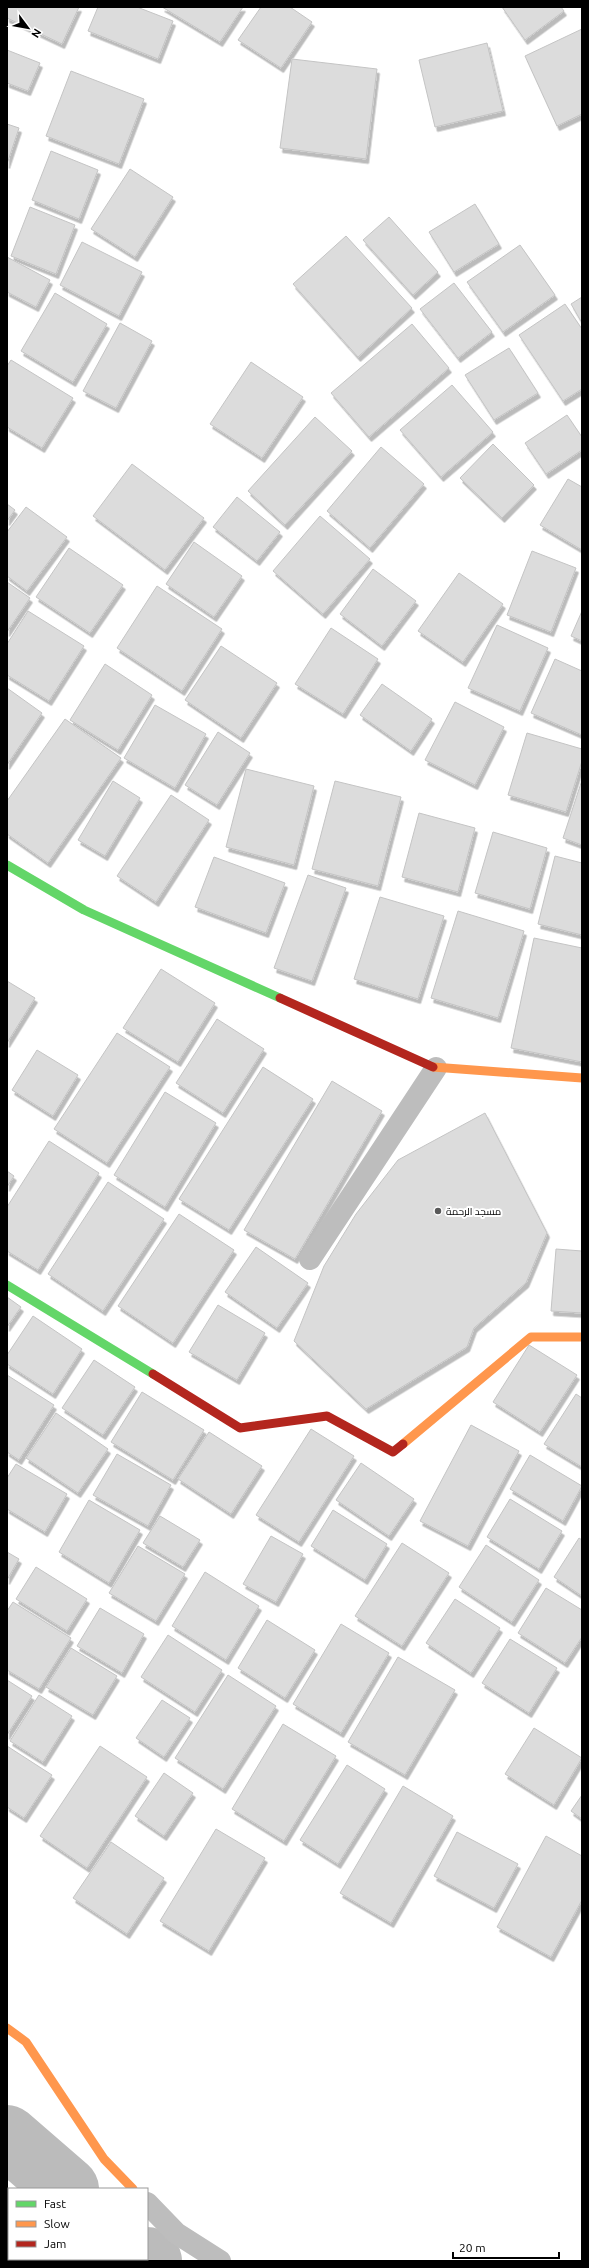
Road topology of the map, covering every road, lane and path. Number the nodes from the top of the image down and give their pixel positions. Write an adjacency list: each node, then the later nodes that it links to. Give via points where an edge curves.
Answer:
1 (7, 865): 2 (street, via 84,910)
2 (436, 1068): 3 (street); 4 (street)
3 (582, 1078)
4 (310, 1259)
5 (7, 1285): 6 (street, via 240,1428 327,1416 393,1452 531,1337)
6 (582, 1337)
7 (7, 2028): 8 (street, via 26,2042 104,2159)
8 (132, 2188)
9 (148, 2204): 10 (street, via 176,2233)
10 (220, 2261)

